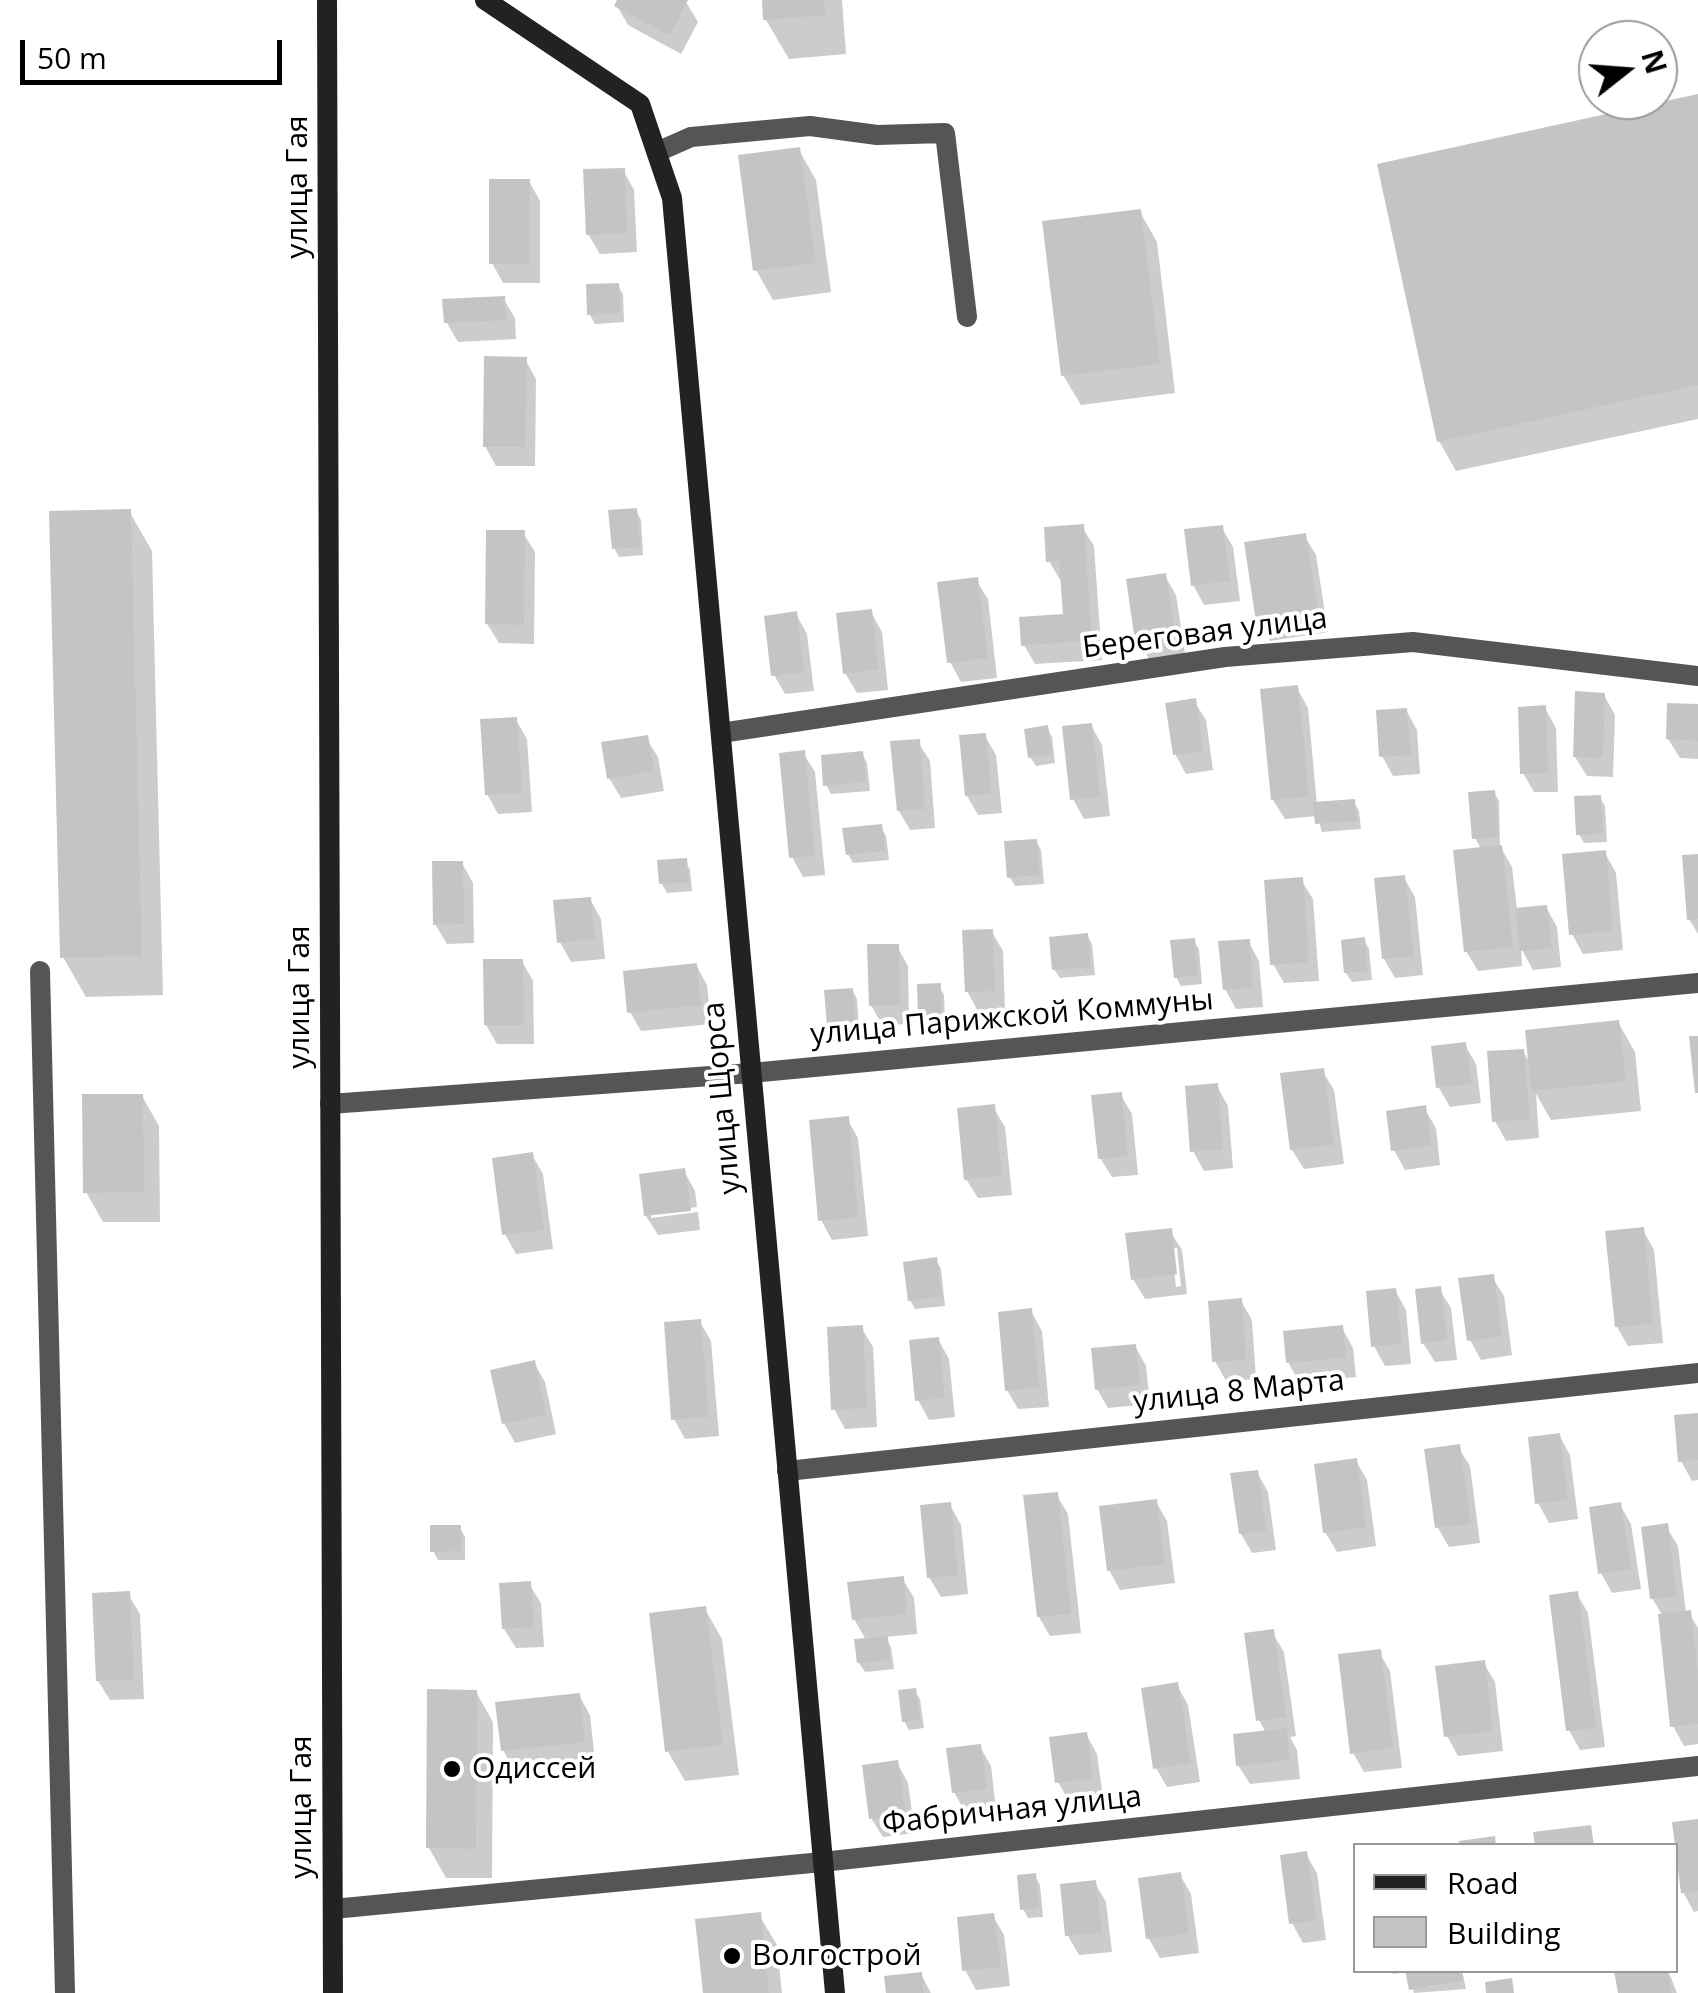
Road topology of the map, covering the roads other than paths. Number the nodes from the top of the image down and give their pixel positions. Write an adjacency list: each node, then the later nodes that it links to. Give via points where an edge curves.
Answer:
1 (328, 0): 10 (main road, улица Гая)
2 (485, 0): 3 (main road, улица Щорса, via 640,104)
3 (656, 152): 4 (street, via 691,136 810,126 877,135 945,133); 6 (main road, улица Щорса, via 672,198)
4 (967, 316)
5 (1698, 676): 6 (street, Береговая улица, via 1413,642 1225,657)
6 (720, 733): 9 (main road, улица Щорса)
7 (40, 972): 16 (street)
8 (1698, 983): 9 (street, улица Парижской Коммуны)
9 (751, 1073): 10 (street, улица Парижской Коммуны); 12 (main road, улица Щорса)
10 (330, 1104): 15 (main road, улица Гая)
11 (1698, 1373): 12 (street, улица 8 Марта)
12 (787, 1471): 14 (main road, улица Щорса)
13 (1698, 1766): 14 (street, Фабричная улица)
14 (822, 1862): 15 (street, Фабричная улица); 18 (main road, улица Щорса)
15 (333, 1909): 17 (main road, улица Гая)
16 (65, 1993)
17 (333, 1993)
18 (835, 1993)

